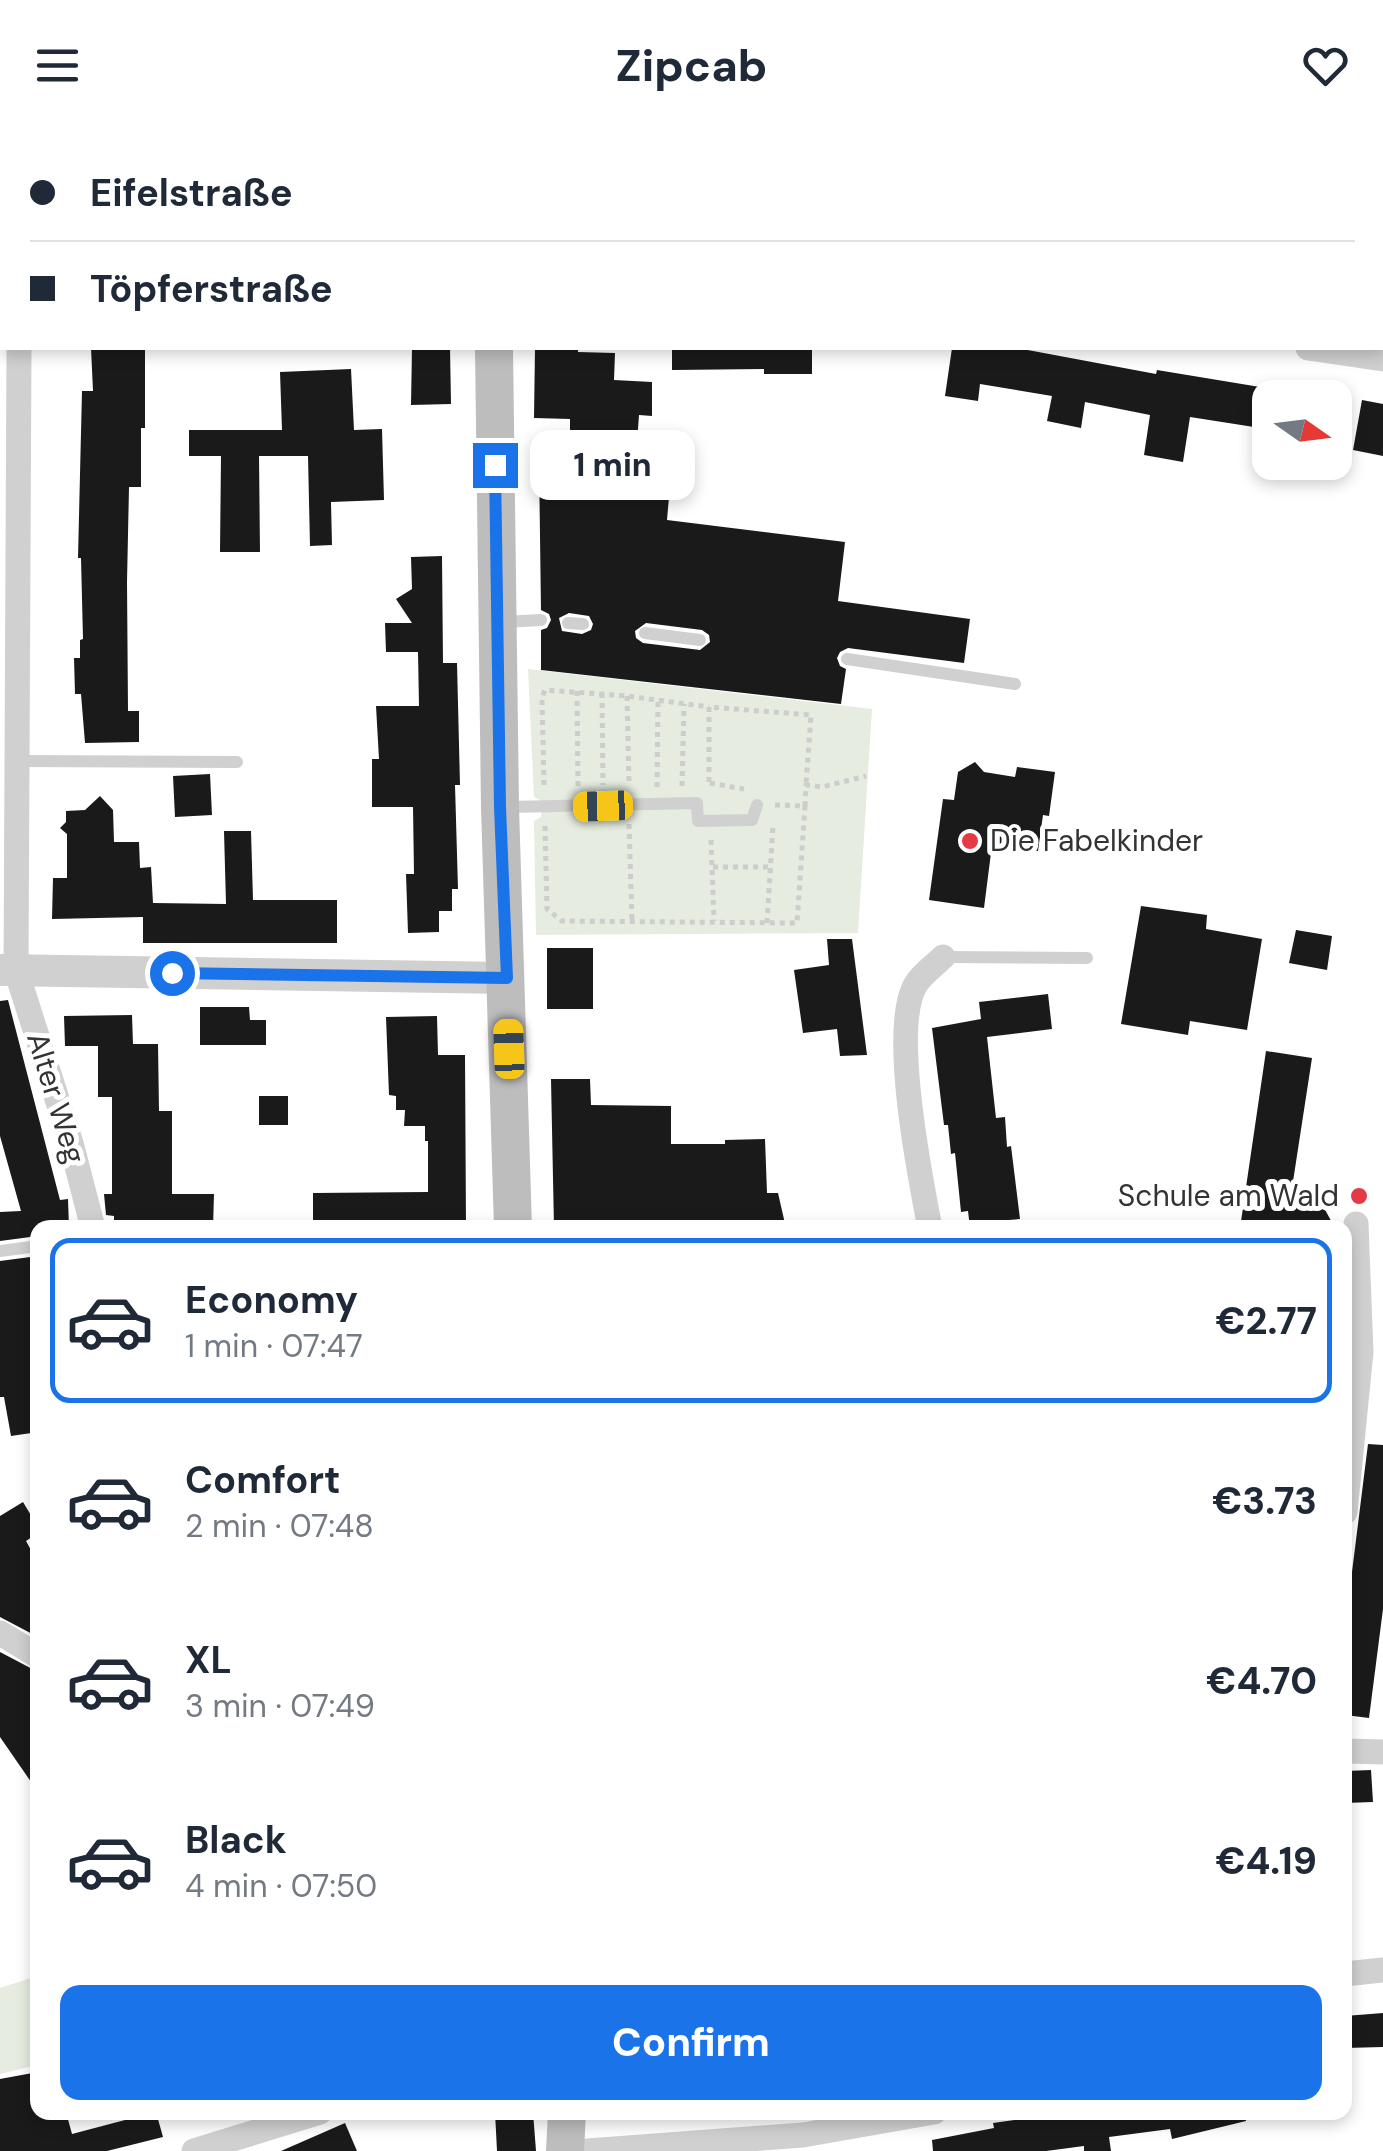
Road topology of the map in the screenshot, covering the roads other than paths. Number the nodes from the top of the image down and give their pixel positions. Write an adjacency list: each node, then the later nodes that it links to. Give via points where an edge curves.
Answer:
1 (19, 350): 13 (street, Alter Weg)
2 (494, 350): 6 (main road)
3 (1322, 350): 4 (street)
4 (1383, 359)
5 (541, 620): 6 (lane)
6 (497, 622): 16 (main road)
7 (568, 622): 8 (lane)
8 (583, 624)
9 (644, 633): 10 (lane)
10 (700, 640)
11 (847, 659): 12 (lane)
12 (1015, 684)
13 (18, 761): 14 (lane); 19 (street, Alter Weg)
14 (237, 762)
15 (756, 805): 16 (lane, via 752,820 710,822 698,821 697,798)
16 (500, 807): 20 (main road)
17 (943, 957): 18 (lane); 23 (street, via 916,984 904,1018)
18 (1087, 958)
19 (8, 970): 20 (street); 21 (street, Alter Weg, via 71,1143)
20 (507, 978): 22 (main road)
21 (91, 1220)
22 (512, 1220)
23 (929, 1220)
24 (1356, 1224): 27 (street, via 1361,1352)
25 (30, 1247): 26 (lane)
26 (0, 1250)
27 (1352, 1442)
28 (0, 1633): 29 (street)
29 (30, 1651)
30 (1352, 1750): 31 (street)
31 (1383, 1752)
32 (1383, 1970): 33 (street)
33 (1352, 1973)
34 (294, 2120): 37 (street)
35 (567, 2120): 38 (main road)
36 (888, 2120): 39 (street, via 803,2135)
37 (194, 2151)
38 (565, 2151)
39 (588, 2151)

